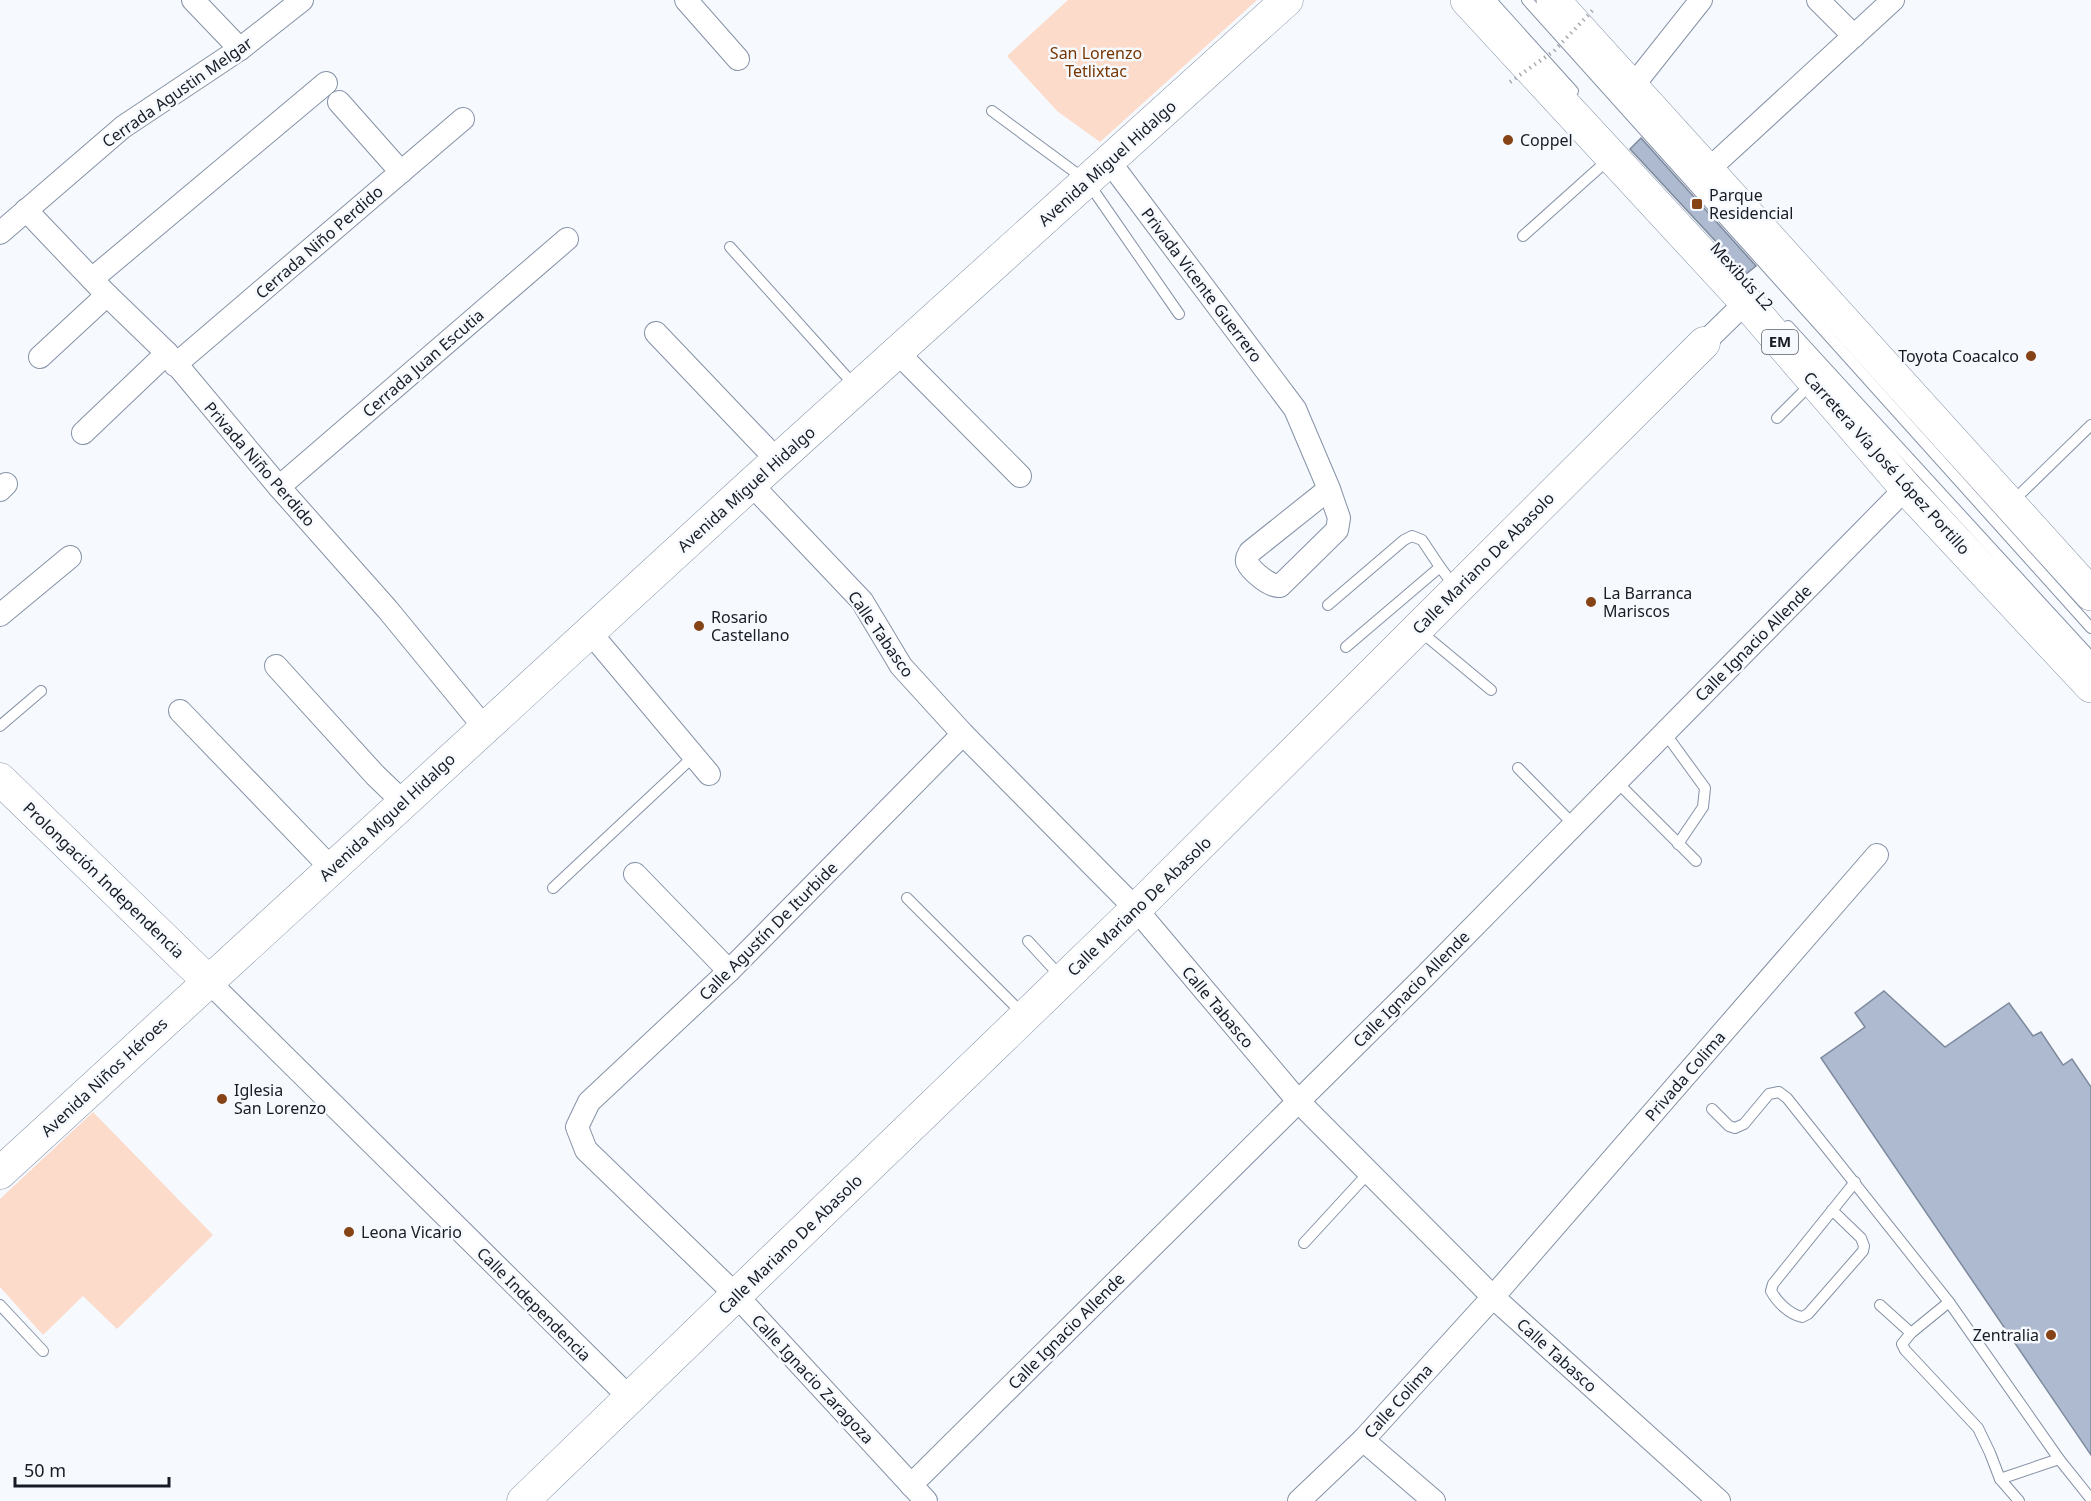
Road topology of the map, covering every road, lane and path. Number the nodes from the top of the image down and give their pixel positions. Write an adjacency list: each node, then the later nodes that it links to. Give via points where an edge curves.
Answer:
1 (193, 0): 14 (street)
2 (302, 0): 14 (street, Cerrada Agustin Melgar)
3 (686, 0): 15 (street)
4 (1287, 0): 25 (street, Avenida Miguel Hidalgo)
5 (1467, 0): 23 (main road, Carretera Vía José López Portillo / EM)
6 (1491, 0): 19 (lane)
7 (1527, 0): 58 (lane, Mexibús L2)
8 (1553, 0): 18 (main road)
9 (1701, 0): 18 (street)
10 (1818, 0): 13 (street)
11 (1893, 0): 13 (street)
12 (1593, 10): 16 (path, bridge, via 1554,51)
13 (1854, 36): 24 (street)
14 (240, 49): 27 (street, Cerrada Agustin Melgar, via 123,127)
15 (738, 59)
16 (1510, 82)
17 (326, 83): 32 (street)
18 (1632, 87): 24 (main road)
19 (1579, 98)
20 (339, 102): 26 (street)
21 (992, 111): 25 (lane)
22 (463, 119): 26 (street, Cerrada Niño Perdido)
23 (1612, 157): 29 (lane); 33 (main road, Carretera Vía José López Portillo / EM)
24 (1708, 170): 52 (main road)
25 (1098, 171): 34 (lane); 38 (street, Avenida Miguel Hidalgo); 51 (street, Privada Vicente Guerrero, via 1295,409)
26 (401, 172): 40 (street, Cerrada Niño Perdido)
27 (26, 210): 28 (street, Cerrada Agustin Melgar); 32 (street, Privada Niño Perdido)
28 (0, 233)
29 (1523, 236)
30 (567, 239): 49 (street, Cerrada Juan Escutia)
31 (730, 247): 42 (lane)
32 (100, 287): 39 (street); 40 (street, Privada Niño Perdido)
33 (1746, 302): 37 (street, Calle Mariano De Abasolo); 41 (main road, Carretera Vía José López Portillo / EM)
34 (1179, 314)
35 (1783, 321): 62 (lane, Mexibús L2)
36 (656, 333): 46 (street)
37 (1704, 343): 54 (street, Calle Mariano De Abasolo)
38 (897, 352): 42 (street, Avenida Miguel Hidalgo); 47 (street)
39 (40, 357)
40 (171, 359): 45 (street, Cerrada Niño Perdido); 49 (street, Privada Niño Perdido)
41 (1814, 381): 43 (lane); 50 (main road, Carretera Vía José López Portillo / EM)
42 (857, 389): 46 (street, Avenida Miguel Hidalgo)
43 (1777, 418)
44 (2091, 425): 52 (lane)
45 (83, 433)
46 (777, 460): 48 (street, Avenida Miguel Hidalgo)
47 (1020, 476)
48 (751, 484): 60 (street, Avenida Miguel Hidalgo); 71 (street, Calle Tabasco, via 862,601 901,666)
49 (279, 487): 69 (street, Privada Niño Perdido)
50 (1906, 488): 64 (main road, Carretera Vía José López Portillo / EM); 70 (street, Calle Ignacio Allende)
51 (1329, 489)
52 (2010, 504): 55 (main road)
53 (70, 557): 57 (street)
54 (1448, 578): 56 (lane, via 1422,540 1412,536); 59 (street, Calle Mariano De Abasolo); 61 (lane)
55 (2091, 594)
56 (1328, 605)
57 (0, 615)
58 (2091, 628)
59 (1418, 629): 65 (lane); 86 (street, Calle Mariano De Abasolo)
60 (589, 631): 69 (street, Avenida Miguel Hidalgo); 72 (street)
61 (1346, 647)
62 (2091, 657)
63 (276, 666): 77 (street)
64 (2091, 686)
65 (1491, 690)
66 (41, 691): 68 (lane)
67 (180, 711): 82 (street)
68 (0, 726)
69 (484, 727): 77 (street, Avenida Miguel Hidalgo)
70 (1665, 733): 76 (street, Calle Ignacio Allende); 79 (lane, via 1705,788 1703,807)
71 (963, 734): 86 (street, Calle Tabasco); 88 (street, Calle Agustín De Iturbide)
72 (694, 756): 74 (street); 84 (lane)
73 (1518, 768): 78 (lane)
74 (709, 774)
75 (0, 779): 90 (street, Prolongación Independencia)
76 (1617, 782): 78 (street, Calle Ignacio Allende); 79 (lane)
77 (403, 802): 82 (street, Avenida Miguel Hidalgo)
78 (1574, 825): 92 (street, Calle Ignacio Allende)
79 (1678, 844): 81 (lane)
80 (1877, 855): 101 (street, Privada Colima)
81 (1696, 861)
82 (332, 869): 90 (street, Avenida Miguel Hidalgo)
83 (635, 874): 88 (street)
84 (553, 888)
85 (908, 898): 91 (lane)
86 (1136, 909): 89 (street, Calle Mariano De Abasolo); 92 (street, Calle Tabasco)
87 (1028, 941): 89 (lane)
88 (729, 972): 94 (street, Calle Agustín De Iturbide, via 589,1102)
89 (1063, 980): 91 (street, Calle Mariano De Abasolo)
90 (208, 981): 95 (street, Avenida Niños Héroes); 107 (street, Calle Independencia)
91 (1025, 1016): 100 (street, Calle Mariano De Abasolo)
92 (1298, 1101): 96 (street, Calle Tabasco); 111 (street, Calle Ignacio Allende)
93 (1712, 1109): 97 (lane, via 1735,1128 1744,1124 1769,1094 1779,1092 1788,1098)
94 (577, 1127): 100 (street, Calle Ignacio Zaragoza, via 586,1150)
95 (0, 1173)
96 (1370, 1174): 99 (lane); 101 (street, Calle Tabasco)
97 (1855, 1182): 98 (lane); 102 (lane)
98 (1832, 1210): 98 (lane, via 1773,1284 1774,1298 1794,1315 1808,1314 1863,1251 1861,1238)
99 (1304, 1243)
100 (737, 1296): 107 (street, Calle Mariano De Abasolo); 111 (street, Calle Ignacio Zaragoza)
101 (1493, 1297): 108 (street, Calle Colima); 116 (street, Calle Tabasco)
102 (1949, 1302): 105 (lane); 109 (lane)
103 (0, 1305): 106 (lane)
104 (1880, 1305): 105 (lane)
105 (1911, 1333): 110 (lane, via 1902,1344 1905,1350 1978,1428)
106 (43, 1350)
107 (630, 1398): 112 (street, Calle Mariano De Abasolo)
108 (1363, 1440): 114 (street, Calle Colima); 115 (street)
109 (2059, 1459): 110 (lane); 113 (lane)
110 (2000, 1479): 117 (lane)
111 (919, 1493)
112 (532, 1498)
113 (2091, 1499)
114 (1299, 1501)
115 (1434, 1501)
116 (1719, 1501)
117 (2019, 1501)

